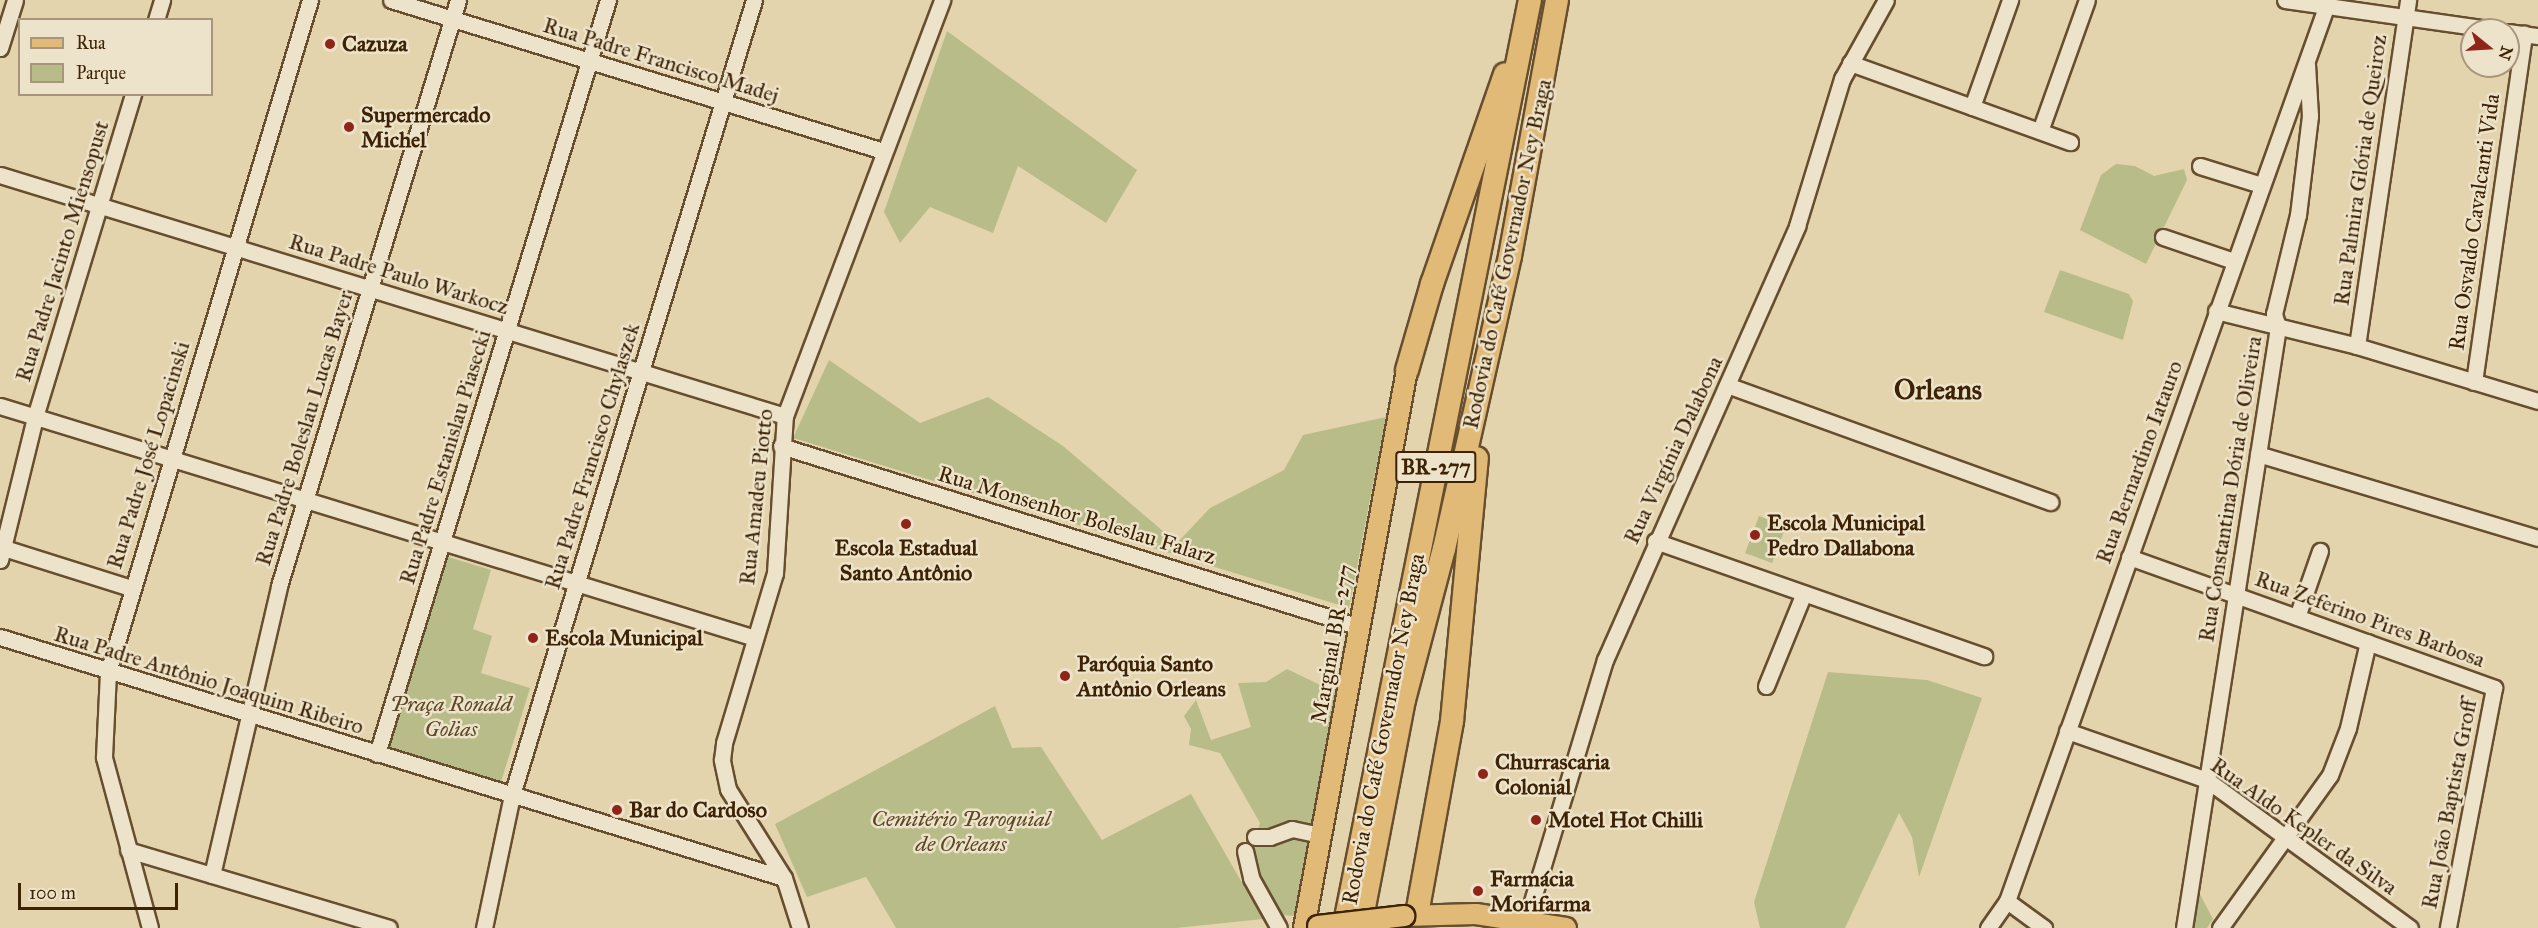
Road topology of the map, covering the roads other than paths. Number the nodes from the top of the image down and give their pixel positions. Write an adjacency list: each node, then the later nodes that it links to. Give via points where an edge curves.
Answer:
1 (15, 0): 24 (street)
2 (162, 0): 19 (street)
3 (310, 0): 39 (street, Rua Padre José Lopacinski)
4 (391, 0): 20 (street, Rua Padre Francisco Madej)
5 (458, 0): 20 (street, Rua Padre Boleslau Lucas Bayer)
6 (608, 0): 26 (street, Rua Padre Estanislau Piasecki)
7 (754, 0): 29 (street, Rua Padre Francisco Chylaszek)
8 (942, 0): 33 (street, Rua Amadeu Piotto)
9 (1557, 0): 22 (highway, Rodovia do Café Governador Ney Braga / BR-277)
10 (1569, 0): 22 (street)
11 (1886, 0): 27 (street, Rua Virgínia Dalabona)
12 (2010, 0): 30 (street)
13 (2087, 0): 31 (street)
14 (2408, 0): 18 (street, Rua Palmira Glória de Queiroz)
15 (2294, 1): 17 (street)
16 (1530, 3): 47 (highway, via 1435,273); 100 (highway, Rodovia do Café Governador Ney Braga / BR-277)
17 (2326, 7): 18 (street); 25 (street, Rua Bernardino Iatauro)
18 (2406, 17): 21 (street); 45 (street, Rua Palmira Glória de Queiroz)
19 (157, 18)
20 (452, 19): 26 (street, Rua Padre Francisco Madej); 41 (street, Rua Padre Boleslau Lucas Bayer)
21 (2460, 25)
22 (1551, 32): 46 (highway, Rodovia do Café Governador Ney Braga / BR-277)
23 (2531, 35): 49 (street, Rua Osvaldo Cavalcanti Vida)
24 (0, 48)
25 (2307, 58): 36 (street, Rua Bernardino Iatauro); 43 (street, Rua Constantina Dória de Oliveira, via 2309,133 2293,244 2274,314)
26 (589, 61): 29 (street, Rua Padre Francisco Madej); 44 (street, Rua Padre Estanislau Piasecki)
27 (1850, 63): 30 (street); 50 (street, Rua Virgínia Dalabona, via 1829,114 1797,226)
28 (132, 96): 37 (street, Rua Padre Jacinto Miensopust)
29 (723, 102): 33 (street, Rua Padre Francisco Madej); 48 (street, Rua Padre Francisco Chylaszek)
30 (1972, 107): 31 (street)
31 (2040, 131): 32 (street)
32 (2070, 142)
33 (883, 152): 53 (street, Rua Amadeu Piotto)
34 (2200, 166): 36 (street)
35 (0, 175): 37 (street, Rua Padre Paulo Warkocz)
36 (2261, 185): 40 (street, Rua Bernardino Iatauro)
37 (99, 205): 39 (street, Rua Padre Paulo Warkocz); 54 (street, Rua Padre Jacinto Miensopust)
38 (2163, 237): 40 (street)
39 (235, 247): 41 (street, Rua Padre Paulo Warkocz); 57 (street, Rua Padre José Lopacinski)
40 (2234, 261): 42 (street, Rua Bernardino Iatauro)
41 (370, 289): 44 (street, Rua Padre Paulo Warkocz); 58 (street, Rua Padre Boleslau Lucas Bayer)
42 (2216, 311): 43 (street); 65 (street, Rua Bernardino Iatauro)
43 (2278, 327): 45 (street); 56 (street, Rua Constantina Dória de Oliveira)
44 (507, 331): 48 (street, Rua Padre Paulo Warkocz); 62 (street, Rua Padre Estanislau Piasecki)
45 (2357, 346): 49 (street)
46 (1486, 366): 92 (highway, via 1452,721); 101 (highway, Rodovia do Café Governador Ney Braga / BR-277, via 1402,710)
47 (1407, 370): 71 (main road, Marginal BR-277)
48 (641, 372): 53 (street, Rua Padre Paulo Warkocz); 66 (street, Rua Padre Francisco Chylaszek)
49 (2474, 382): 51 (street)
50 (1727, 385): 59 (street); 61 (street, Rua Virgínia Dalabona)
51 (2538, 401)
52 (0, 406): 54 (street)
53 (785, 416): 55 (street, Rua Amadeu Piotto)
54 (35, 417): 57 (street); 64 (street, Rua Padre Jacinto Miensopust)
55 (781, 446): 71 (street, Rua Monsenhor Boleslau Falarz); 73 (street, Rua Amadeu Piotto, via 775,573)
56 (2258, 454): 60 (street); 69 (street, Rua Constantina Dória de Oliveira)
57 (170, 458): 58 (street); 67 (street, Rua Padre José Lopacinski)
58 (305, 500): 62 (street); 79 (street, Rua Padre Boleslau Lucas Bayer)
59 (2051, 501)
60 (2538, 538)
61 (1655, 541): 68 (street); 93 (street, Rua Virgínia Dalabona, via 1602,670)
62 (442, 542): 66 (street); 81 (street, Rua Padre Estanislau Piasecki)
63 (2320, 552): 70 (street)
64 (2, 554): 67 (street)
65 (2129, 557): 69 (street, Rua Zeferino Pires Barbosa); 80 (street, Rua Bernardino Iatauro)
66 (576, 583): 73 (street); 83 (street, Rua Padre Francisco Chylaszek)
67 (130, 588): 76 (street, Rua Padre José Lopacinski)
68 (1804, 593): 75 (street); 77 (street)
69 (2236, 595): 70 (street, Rua Zeferino Pires Barbosa); 82 (street, Rua Constantina Dória de Oliveira)
70 (2297, 617): 74 (street, Rua Zeferino Pires Barbosa)
71 (1360, 627): 84 (main road, Marginal BR-277)
72 (0, 637): 76 (street, Rua Padre Antônio Joaquim Ribeiro)
73 (755, 638): 90 (street, Rua Amadeu Piotto, via 724,743 723,767 735,803)
74 (2368, 642): 78 (street, Rua Zeferino Pires Barbosa); 86 (street, via 2336,763)
75 (1984, 656)
76 (108, 672): 79 (street, Rua Padre Antônio Joaquim Ribeiro); 87 (street, Rua Padre José Lopacinski, via 104,757)
77 (1766, 686)
78 (2494, 688): 108 (street, Rua João Baptista Groff)
79 (247, 715): 81 (street, Rua Padre Antônio Joaquim Ribeiro); 89 (street, Rua Padre Boleslau Lucas Bayer)
80 (2067, 731): 82 (street, Rua Aldo Kepler da Silva); 91 (street, Rua Bernardino Iatauro)
81 (377, 754): 83 (street, Rua Padre Antônio Joaquim Ribeiro)
82 (2207, 780): 86 (street, Rua Aldo Kepler da Silva); 105 (street, Rua Constantina Dória de Oliveira)
83 (512, 795): 90 (street, Rua Padre Antônio Joaquim Ribeiro); 97 (street, Rua Padre Francisco Chylaszek)
84 (1321, 835): 85 (street, via 1292,829 1270,837); 94 (main road, Marginal BR-277)
85 (1255, 837)
86 (2286, 838): 106 (street); 107 (street, Rua Aldo Kepler da Silva)
87 (128, 850): 89 (street); 95 (street, Rua Padre José Lopacinski)
88 (1245, 851): 99 (street, via 1251,878)
89 (212, 875): 96 (street)
90 (784, 878): 98 (street, Rua Amadeu Piotto)
91 (2007, 901): 103 (street, Rua Bernardino Iatauro); 104 (street)
92 (1412, 919): 93 (main road); 94 (main road, bridge)
93 (1526, 924): 102 (main road)
94 (1306, 927)
95 (150, 928)
96 (389, 928)
97 (484, 928)
98 (800, 928)
99 (1279, 928)
100 (1344, 928)
101 (1360, 928)
102 (1566, 928)
103 (1988, 928)
104 (2044, 928)
105 (2184, 928)
106 (2220, 928)
107 (2410, 928)
108 (2448, 928)

